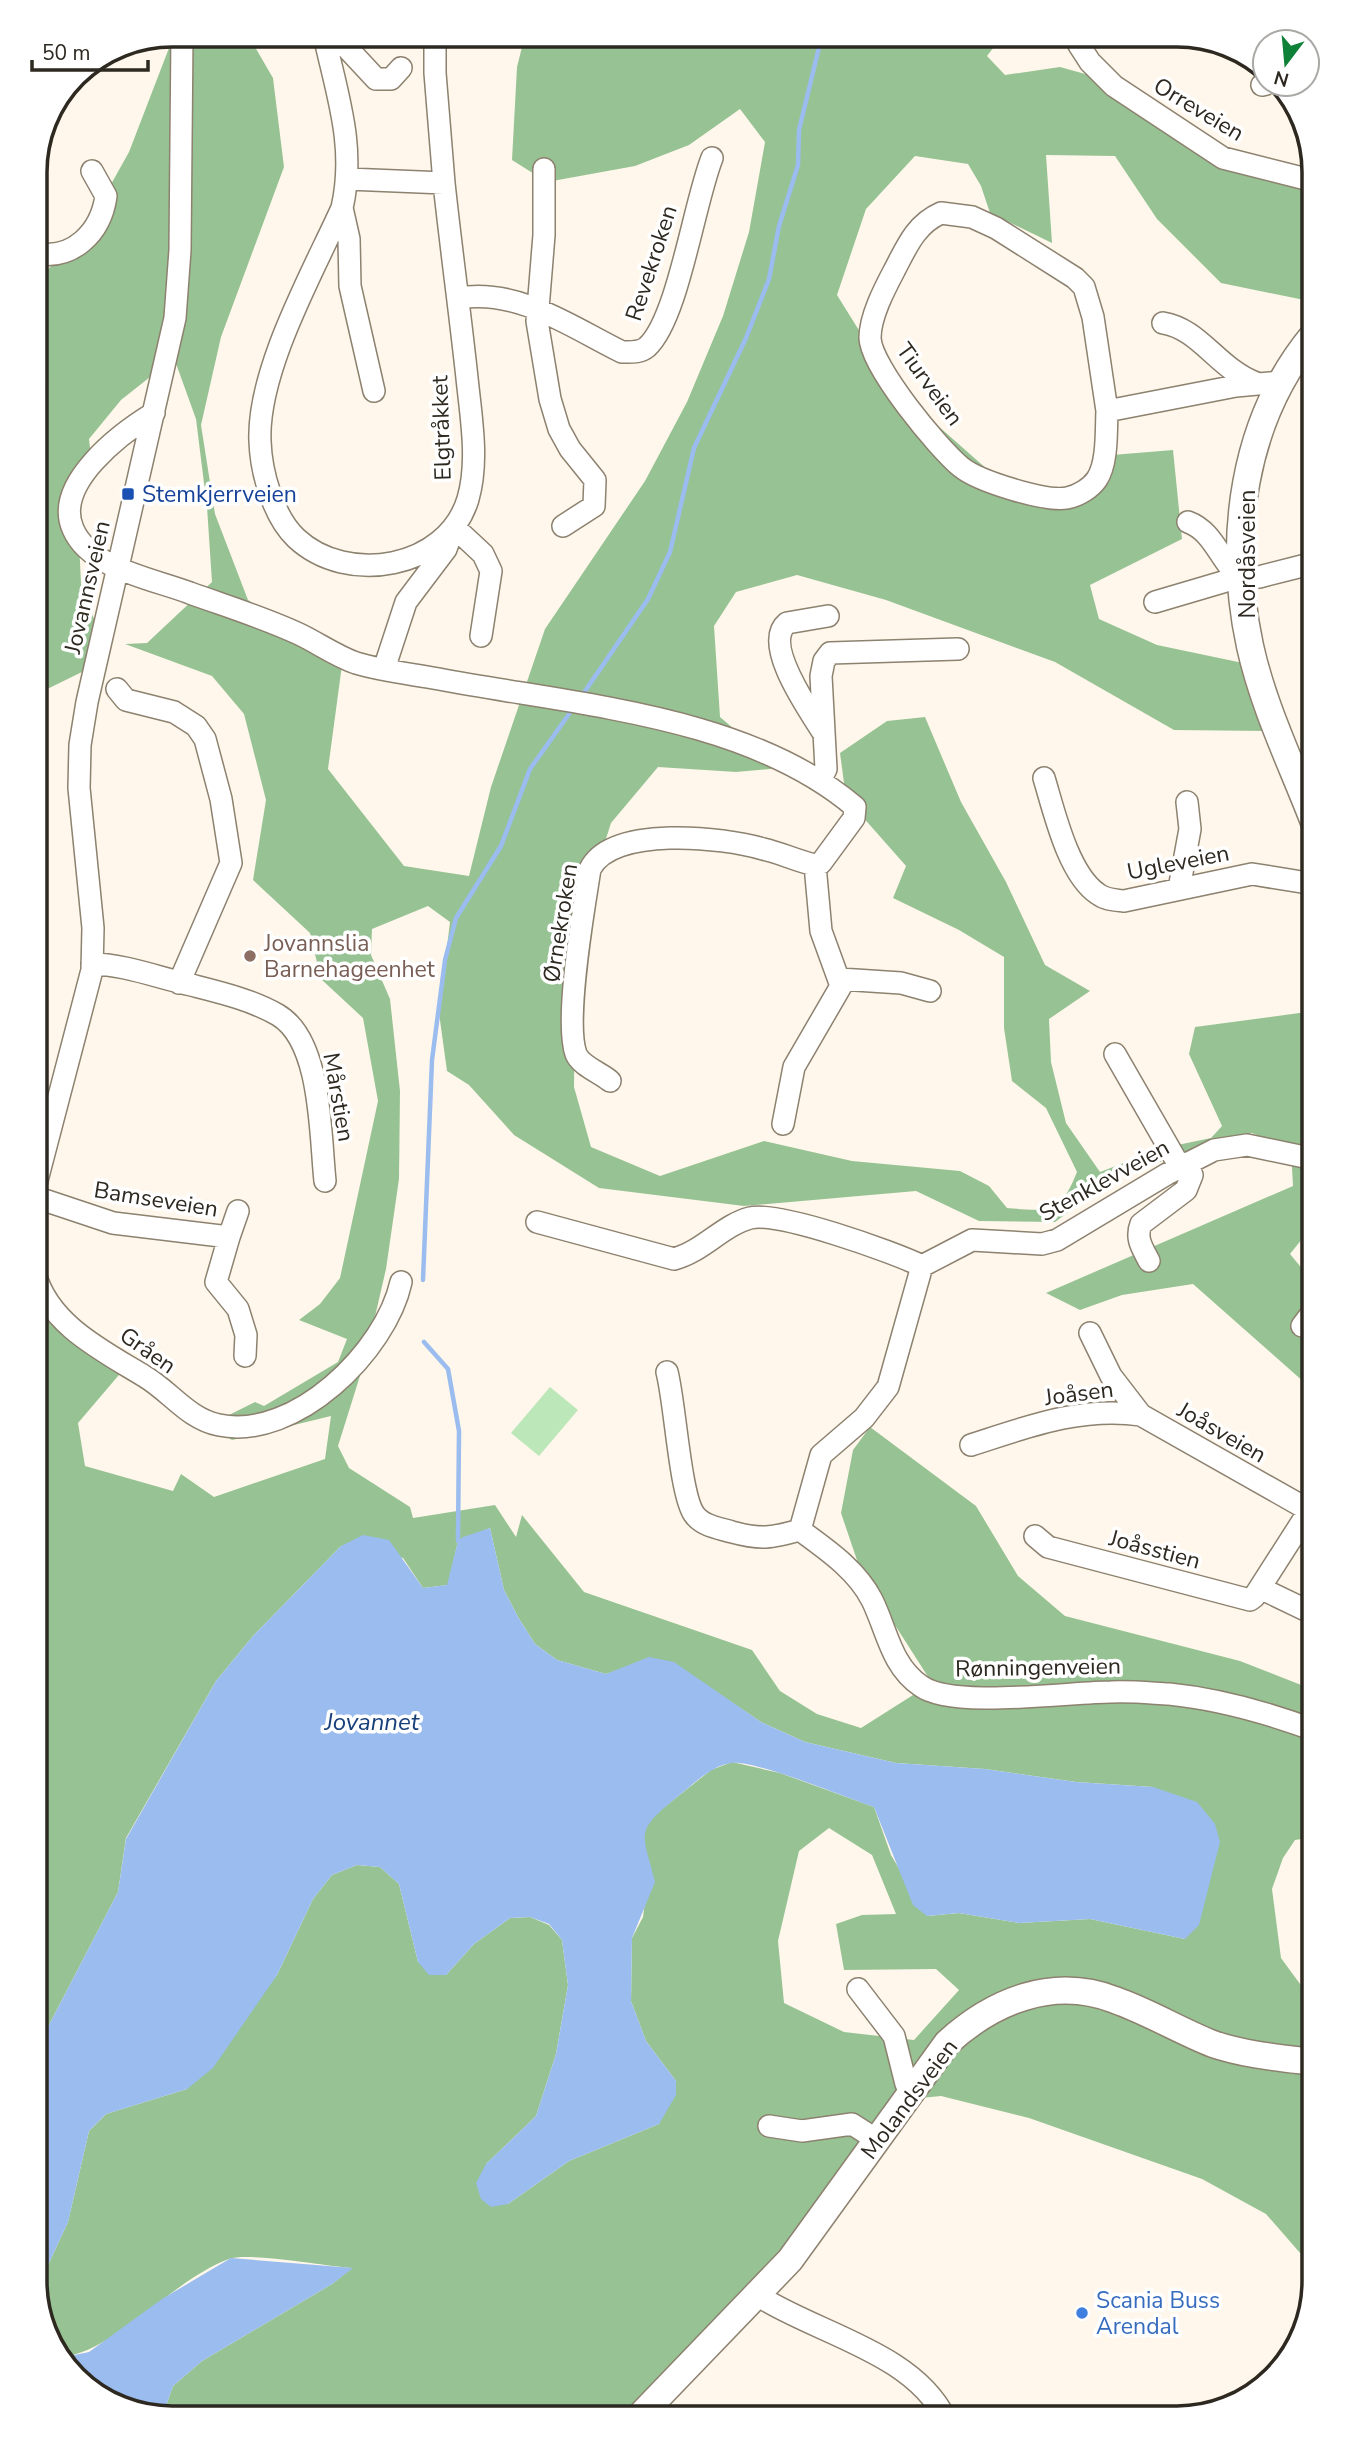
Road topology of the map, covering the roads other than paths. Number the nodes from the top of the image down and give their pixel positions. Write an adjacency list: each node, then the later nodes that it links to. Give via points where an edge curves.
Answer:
1 (182, 47): 22 (street, Jovannsveien, via 180,250 174,318)
2 (327, 47): 11 (street, Elgtråkket, via 347,139)
3 (346, 47): 6 (street, via 376,79 391,79)
4 (435, 47): 12 (street, Elgtråkket)
5 (1081, 48): 10 (street, Orreveien, via 1114,86 1223,158)
6 (401, 68)
7 (712, 158): 16 (street, Revekroken, via 670,306 646,348 622,352)
8 (544, 169): 16 (street)
9 (92, 171): 14 (street, via 106,196 99,222 76,247 59,255)
10 (1302, 178)
11 (348, 179): 12 (street); 13 (street, Elgtråkket)
12 (444, 183): 15 (street, Elgtråkket)
13 (342, 208): 20 (street, Elgtråkket, via 349,239 349,286); 25 (street, Elgtråkket, via 268,380 260,442 275,506 295,538 314,551 363,566 403,561 428,549)
14 (48, 254)
15 (459, 298): 16 (street, Revekroken, via 495,296); 25 (street, Elgtråkket, via 473,460 467,503)
16 (538, 310): 24 (street, via 559,429 595,480 594,506)
17 (1163, 323): 19 (street, via 1189,332 1236,376)
18 (1302, 347): 19 (main road, Nordåsveien)
19 (1269, 383): 21 (street); 28 (main road, Nordåsveien, via 1242,506)
20 (374, 391)
21 (1107, 411): 21 (street, Tiurveien, via 1100,474 1083,492 1067,498 996,485 961,467 894,388 870,341 871,326 891,276 918,229 941,213 972,217 1075,278 1088,295)
22 (155, 413): 27 (street, Jovannsveien); 27 (street, via 93,463 71,491 72,528)
23 (1188, 522): 28 (street, via 1212,540)
24 (563, 526)
25 (454, 527): 31 (street, via 483,554 491,571); 33 (street, via 446,549 406,602)
26 (1302, 566): 28 (street)
27 (118, 571): 33 (street, via 188,592 298,634 356,663); 43 (street, Jovannsveien, via 80,745)
28 (1242, 579): 29 (street); 38 (main road, Nordåsveien, via 1254,660)
29 (1155, 602)
30 (828, 617): 35 (street, via 787,623 779,635 792,681)
31 (481, 636)
32 (958, 649): 35 (street, via 830,653 821,676)
33 (384, 669): 37 (street, via 710,732)
34 (117, 689): 45 (street, via 127,700 174,712 196,726 205,740 228,831 231,863)
35 (823, 733): 37 (street, via 826,769)
36 (1044, 778): 42 (street, Ugleveien, via 1072,859 1097,894 1124,901)
37 (820, 781): 40 (street, via 856,812 834,847)
38 (1302, 790)
39 (1187, 802): 42 (street, via 1190,829)
40 (816, 865): 44 (street, via 821,931); 48 (street, Ørnekroken, via 729,841 668,837 611,849 596,858 590,869 576,973 575,1044 581,1061)
41 (1302, 882): 42 (street, Ugleveien, via 1252,874)
42 (1179, 889)
43 (92, 964): 45 (street, Mårstien); 50 (street, Jovannsveien)
44 (840, 979): 46 (street, via 901,983); 49 (street, via 837,995 794,1067)
45 (180, 982): 53 (street, Mårstien, via 240,998 292,1027 302,1041 314,1082)
46 (930, 991)
47 (1115, 1054): 52 (street)
48 (610, 1081)
49 (783, 1124)
50 (48, 1142)
51 (1302, 1157): 52 (street, Stenklevveien, via 1236,1144)
52 (1184, 1165): 58 (street, via 1192,1175 1186,1190 1138,1231); 59 (street, Stenklevveien, via 1056,1240 1026,1244 972,1240)
53 (325, 1181)
54 (48, 1201): 57 (street, Bamseveien, via 113,1223)
55 (238, 1211): 57 (street, Bamseveien)
56 (537, 1222): 59 (street, via 674,1259 748,1219 773,1218 876,1247)
57 (229, 1237): 63 (street, Bamseveien, via 216,1282 238,1309 246,1335)
58 (1149, 1261)
59 (922, 1266): 69 (street, via 888,1387 864,1418 821,1455)
60 (401, 1282): 61 (street, Gråen, via 386,1322 367,1351 333,1387 301,1408 231,1427 216,1425 173,1401)
61 (47, 1302)
62 (1090, 1333): 65 (street, Joåsen, via 1111,1376)
63 (245, 1356)
64 (667, 1372): 69 (street, via 694,1515 708,1525 755,1538)
65 (1141, 1415): 66 (street, Joåsen, via 1113,1410 1070,1416); 67 (street, Joåsveien)
66 (971, 1445)
67 (1302, 1506)
68 (1302, 1527): 71 (street)
69 (800, 1530): 73 (street, Rønningenveien, via 856,1575 872,1599 904,1671 928,1690 963,1696 1171,1695 1226,1704)
70 (1035, 1536): 71 (street, Joåsstien, via 1048,1547 1240,1600 1255,1597)
71 (1260, 1588): 72 (street)
72 (1302, 1608)
73 (1302, 1726)
74 (858, 1989): 76 (street, via 894,2036 906,2084)
75 (1302, 2060): 76 (main road, Molandsveien, via 1214,2044 1114,1999 1048,1991 1008,2002 971,2022 947,2043)
76 (912, 2089): 78 (main road, Molandsveien)
77 (769, 2126): 78 (street, via 802,2131 852,2124)
78 (877, 2140): 79 (main road, Molandsveien, via 807,2239)
79 (757, 2295): 80 (main road, Molandsveien); 81 (street, via 785,2314 906,2372)
80 (650, 2405)
81 (937, 2406)

